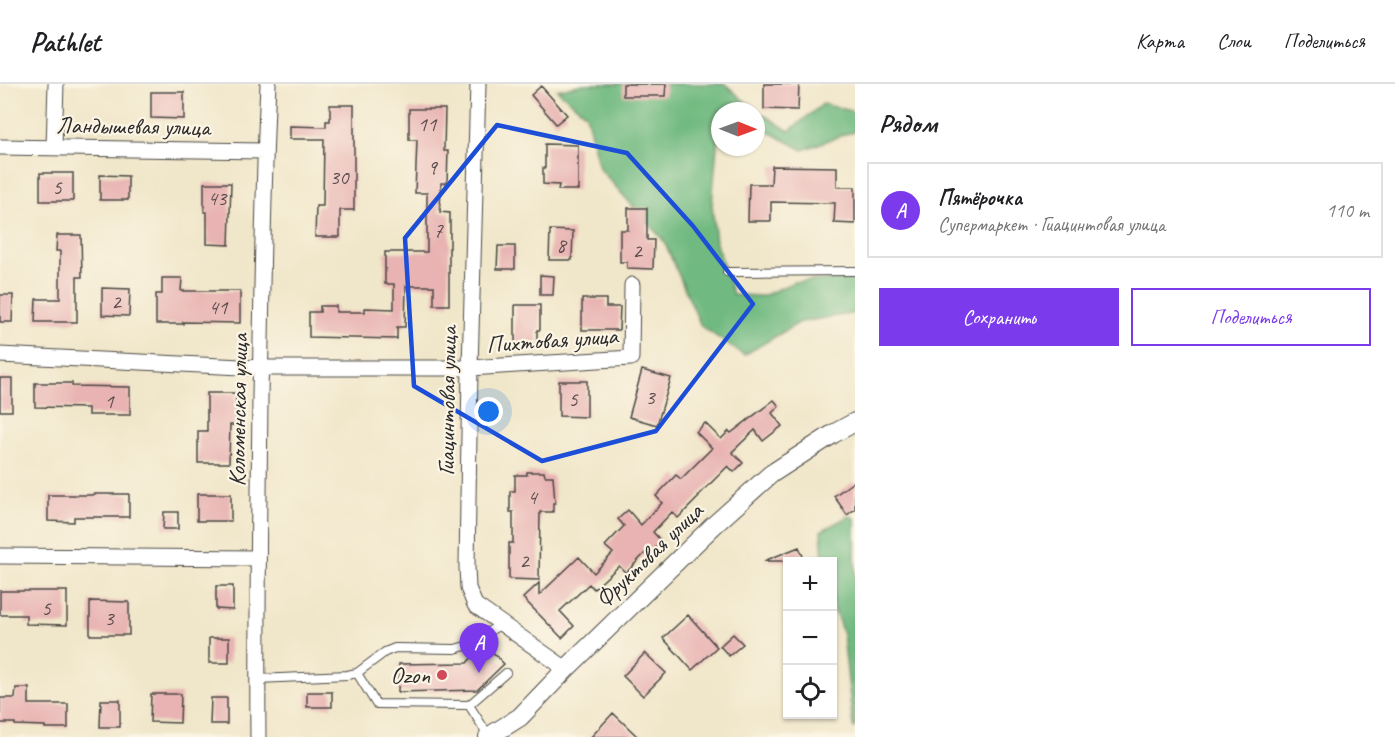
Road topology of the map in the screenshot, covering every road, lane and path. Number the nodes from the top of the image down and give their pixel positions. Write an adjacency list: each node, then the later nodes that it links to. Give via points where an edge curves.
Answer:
1 (56, 84): 5 (street)
2 (268, 84): 6 (street, Коломенская улица)
3 (478, 84): 12 (street, Гиацинтовая улица)
4 (0, 147): 5 (street, Ландышевая улица)
5 (54, 147): 6 (street, Ландышевая улица)
6 (265, 151): 11 (street, Коломенская улица)
7 (855, 271): 8 (lane)
8 (727, 272)
9 (632, 285): 12 (street, Пихтовая улица, via 631,358)
10 (0, 355): 11 (street, Пихтовая улица)
11 (261, 368): 12 (street, Пихтовая улица); 15 (street, Коломенская улица)
12 (470, 368): 16 (street, Гиацинтовая улица, via 468,588 475,605)
13 (855, 422): 17 (street, Фруктовая улица, via 771,474)
14 (0, 556): 15 (street)
15 (258, 558): 20 (street, Коломенская улица)
16 (500, 624): 17 (street, Гиацинтовая улица); 18 (lane, via 469,645 455,649 385,651)
17 (566, 669): 22 (street, Фруктовая улица, via 520,717)
18 (357, 673): 20 (lane); 21 (lane, via 376,704)
19 (506, 673): 21 (lane)
20 (258, 679): 23 (street, Коломенская улица)
21 (469, 705): 22 (lane)
22 (495, 735)
23 (258, 737)

